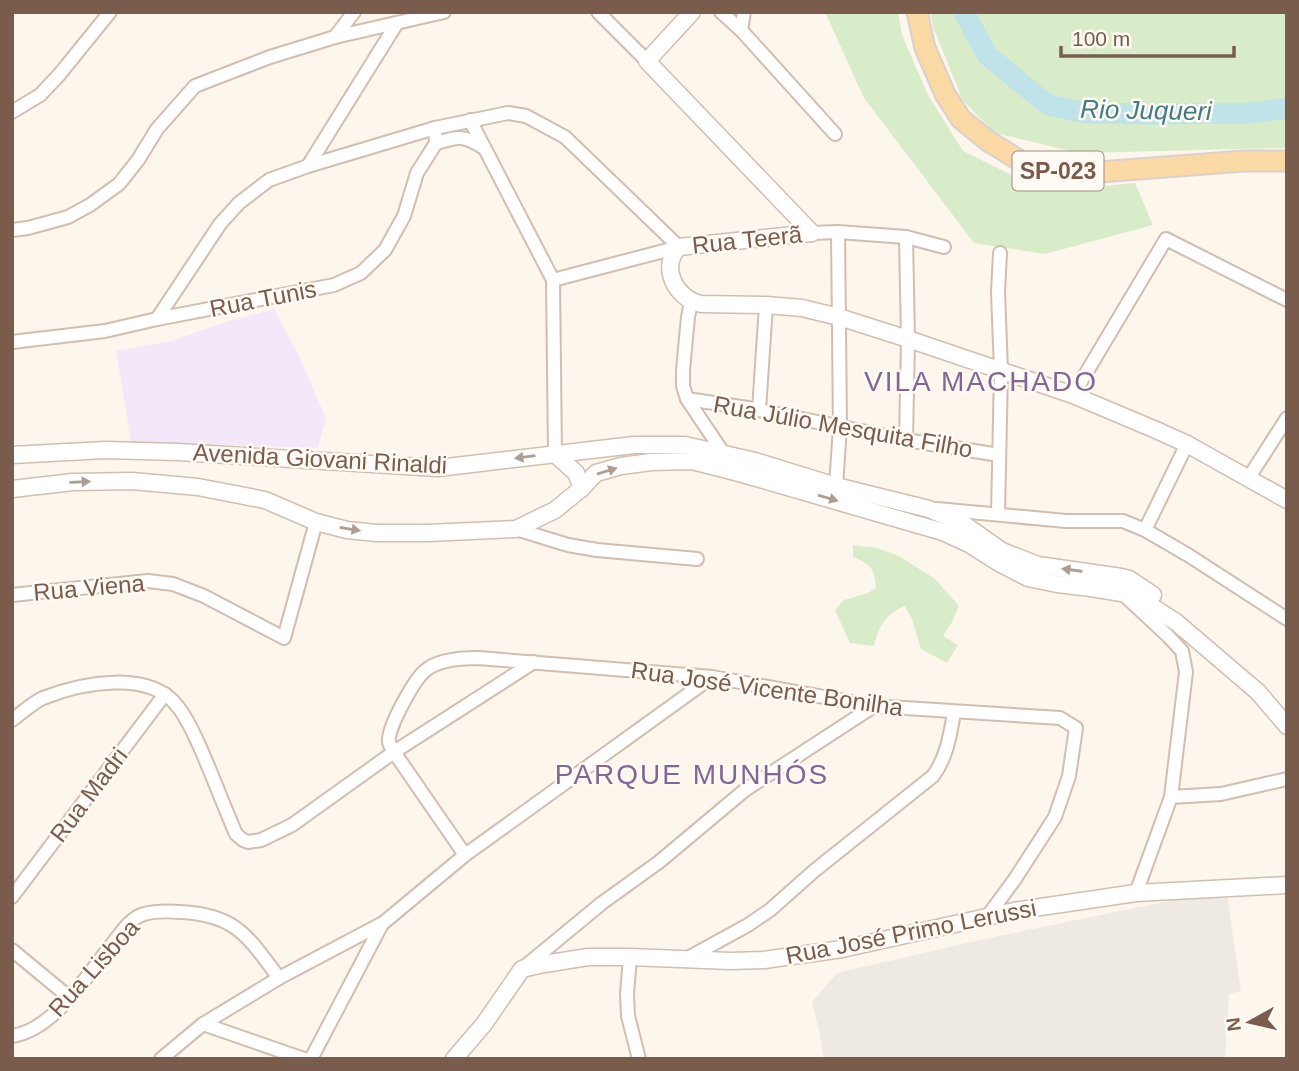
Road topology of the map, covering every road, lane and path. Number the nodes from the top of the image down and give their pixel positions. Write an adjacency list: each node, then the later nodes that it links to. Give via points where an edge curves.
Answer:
1 (110, 12): 13 (street, via 59,75 40,94)
2 (354, 12): 11 (street)
3 (444, 12): 9 (street)
4 (598, 12): 12 (street)
5 (692, 12): 12 (street)
6 (721, 12): 10 (street)
7 (744, 12): 10 (street)
8 (917, 12): 19 (main road, SP-023, via 925,48 961,119 1022,162 1052,171 1086,173)
9 (397, 23): 11 (street); 20 (street)
10 (741, 30): 16 (street)
11 (335, 37): 21 (street, via 195,86 157,129 119,184 68,217)
12 (647, 61): 23 (street)
13 (12, 111)
14 (470, 120): 15 (street); 18 (street); 25 (street, via 508,113 526,116 565,137)
15 (435, 128): 17 (street); 20 (street)
16 (835, 134)
17 (436, 143): 18 (street, via 456,137); 33 (street, Rua Tunis, via 417,173 404,216 385,250 361,273 334,285)
18 (485, 149): 28 (street)
19 (1287, 161)
20 (308, 166): 33 (street, via 269,180 239,203)
21 (12, 230)
22 (838, 232): 23 (street, Rua Teerã); 24 (street, Rua Teerã); 32 (street)
23 (812, 233): 25 (street, Rua Teerã)
24 (906, 237): 26 (street, Rua Teerã); 34 (street)
25 (679, 247): 28 (street, Rua Teerã); 30 (street, via 670,266 674,283)
26 (944, 247)
27 (1000, 253): 36 (street)
28 (554, 280): 44 (street)
29 (1287, 300): 37 (street, via 1166,239)
30 (691, 302): 31 (street); 38 (street, via 682,370)
31 (766, 305): 32 (street); 39 (street)
32 (839, 317): 34 (street); 41 (street)
33 (157, 319): 35 (street, Rua Tunis, via 105,331)
34 (908, 339): 36 (street); 42 (street)
35 (12, 342)
36 (1001, 371): 37 (street); 47 (street)
37 (1073, 396): 43 (street)
38 (687, 399): 39 (street, Rua Júlio Mesquita Filho); 45 (street)
39 (759, 410): 41 (street, Rua Júlio Mesquita Filho)
40 (1287, 418): 48 (street)
41 (840, 427): 42 (street, Rua Júlio Mesquita Filho); 49 (street)
42 (906, 440): 47 (street, Rua Júlio Mesquita Filho)
43 (1187, 444): 48 (street); 59 (street)
44 (555, 454): 45 (street, Avenida Giovani Rinaldi, via 634,445 685,445); 46 (street, Avenida Giovani Rinaldi, one-way to 46, via 438,468 178,452); 50 (street, via 576,473)
45 (724, 454): 49 (street, Avenida Giovani Rinaldi)
46 (12, 455)
47 (999, 455): 54 (street)
48 (1248, 479): 52 (street)
49 (836, 486): 53 (street, Avenida Giovani Rinaldi)
50 (582, 488): 55 (street, Avenida Giovani Rinaldi, one-way to 55, via 596,473 621,466 692,461); 57 (street, Avenida Giovani Rinaldi, via 555,510)
51 (12, 489): 56 (street, Avenida Giovani Rinaldi, one-way to 56, via 132,481 198,486 265,500)
52 (1287, 500)
53 (927, 508): 54 (street); 55 (street, via 907,506 902,509); 58 (street, via 946,522); 61 (street, Avenida Giovani Rinaldi, one-way to 53, via 1038,565 1002,551 965,525)
54 (998, 514): 59 (street, via 1123,521)
55 (906, 520): 58 (street, Avenida Giovani Rinaldi)
56 (316, 522): 57 (street, Avenida Giovani Rinaldi, one-way to 57, via 376,533); 62 (street, Rua Viena, via 284,638 173,584 148,581)
57 (516, 529): 60 (street, via 597,550)
58 (936, 530): 61 (street, Avenida Giovani Rinaldi, via 1028,578 1057,584)
59 (1145, 530): 63 (street)
60 (697, 559)
61 (1121, 584): 68 (street, Avenida Giovani Rinaldi, via 1129,579 1172,608 1259,680); 71 (street, Avenida Giovani Rinaldi, via 1176,622 1258,692); 74 (street, via 1182,651 1185,661)
62 (12, 595)
63 (1287, 619)
64 (534, 662): 65 (street, Rua José Vicente Bonilha); 72 (street); 72 (street, Rua José Vicente Bonilha, via 464,658 425,670 392,724)
65 (712, 677): 67 (street, Rua José Vicente Bonilha); 75 (street)
66 (165, 694): 70 (street, via 135,683 86,685 41,699); 72 (street, via 191,729 236,834 248,842 292,825); 78 (street, Rua Madri)
67 (874, 706): 69 (street, Rua José Vicente Bonilha); 84 (street, via 745,790)
68 (1287, 711)
69 (954, 713): 79 (street, Rua José Vicente Bonilha, via 1060,718 1076,728 1069,776 1055,817); 83 (street, via 946,754 933,776 770,910)
70 (12, 720)
71 (1287, 726)
72 (394, 752): 75 (street)
73 (1287, 779): 74 (street, via 1221,794)
74 (1171, 797): 77 (street)
75 (465, 855): 80 (street)
76 (1287, 884): 77 (street, Rua José Primo Lerussi)
77 (1136, 892): 79 (street, Rua José Primo Lerussi)
78 (12, 897)
79 (986, 916): 83 (street, Rua José Primo Lerussi, via 842,949 764,960)
80 (382, 924): 85 (street); 92 (street)
81 (12, 950): 86 (street)
82 (630, 957): 83 (street, Rua José Primo Lerussi); 84 (street, Rua José Primo Lerussi, via 588,957); 89 (street, via 628,1016)
83 (685, 959)
84 (522, 970): 93 (street)
85 (279, 978): 86 (street, Rua Lisboa, via 247,936 229,922 168,911 142,914 128,923); 87 (street)
86 (70, 998): 88 (street, Rua Lisboa, via 40,1026)
87 (204, 1024): 90 (street); 91 (street)
88 (12, 1036)
89 (637, 1057)
90 (161, 1059)
91 (304, 1059)
92 (311, 1059)
93 (454, 1059)

